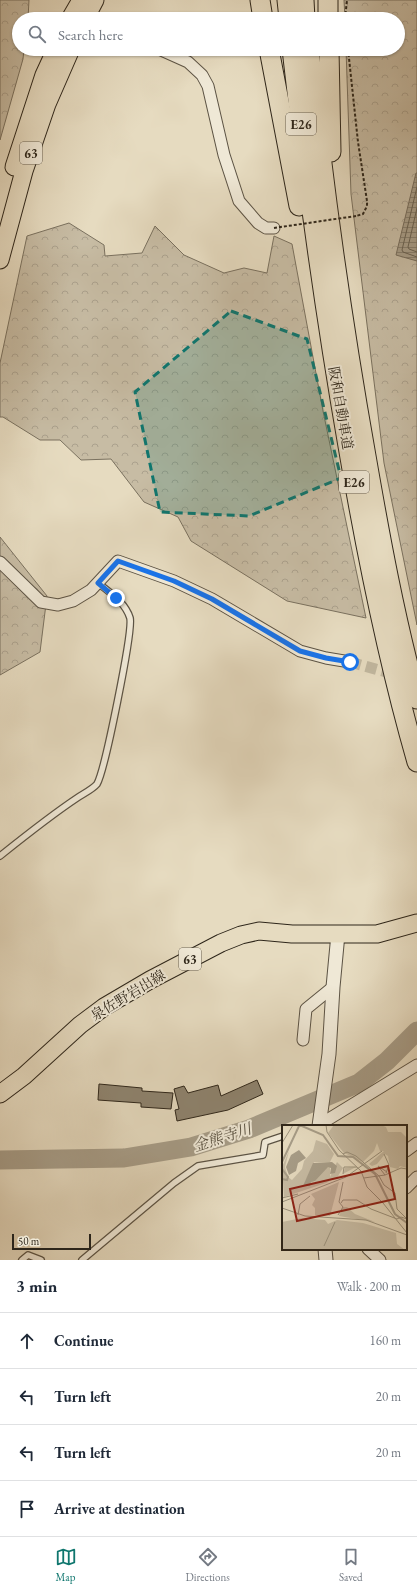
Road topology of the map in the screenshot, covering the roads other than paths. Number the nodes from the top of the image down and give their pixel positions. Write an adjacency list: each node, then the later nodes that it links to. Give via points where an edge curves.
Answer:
1 (81, 0): 7 (main road)
2 (95, 0): 8 (main road)
3 (260, 0): 9 (highway)
4 (287, 0): 10 (highway)
5 (304, 0): 11 (highway)
6 (328, 0): 12 (highway)
7 (74, 12)
8 (89, 12)
9 (262, 12)
10 (288, 12)
11 (305, 12)
12 (328, 12)
13 (53, 56): 20 (main road, 63, via 26,127)
14 (68, 56): 22 (main road, 63, via 47,104 27,164)
15 (175, 56): 21 (street, via 188,62 202,75 208,86 224,156 239,201 258,223 266,228)
16 (270, 56): 23 (highway, via 306,239)
17 (293, 56): 23 (highway, 阪和自動車道 / E26)
18 (310, 56): 24 (highway, 阪和自動車道 / E26, via 328,214)
19 (329, 56): 24 (highway, via 334,195 358,383)
20 (0, 215)
21 (274, 228)
22 (0, 260)
23 (333, 358): 29 (highway, 阪和自動車道 / E26, via 372,578)
24 (358, 412): 28 (highway, 阪和自動車道 / E26, via 387,573)
25 (0, 562): 26 (street, via 41,602 58,606 73,601)
26 (98, 583): 27 (street, via 118,561 174,581 212,599 300,651); 30 (lane, via 127,609 130,620 126,656 104,762 96,785 49,817)
27 (350, 662)
28 (417, 699)
29 (417, 762)
30 (0, 856)
31 (417, 923): 32 (main road, 泉佐野岩出線 / 63, via 376,934)
32 (338, 934): 33 (street); 36 (main road, 泉佐野岩出線 / 63, via 259,931 221,943 104,1007)
33 (333, 987): 34 (street, via 306,1009); 37 (street, via 329,1054)
34 (303, 1040)
35 (417, 1065): 37 (street)
36 (0, 1094)
37 (319, 1124)
38 (282, 1136): 47 (lane, via 265,1142 264,1155 198,1166)
39 (417, 1143): 40 (street)
40 (407, 1151)
41 (417, 1177): 42 (street)
42 (407, 1187)
43 (325, 1250): 48 (street)
44 (369, 1250): 49 (street)
45 (22, 1260): 46 (lane, via 28,1255)
46 (41, 1260)
47 (82, 1260)
48 (326, 1260)
49 (380, 1260)

